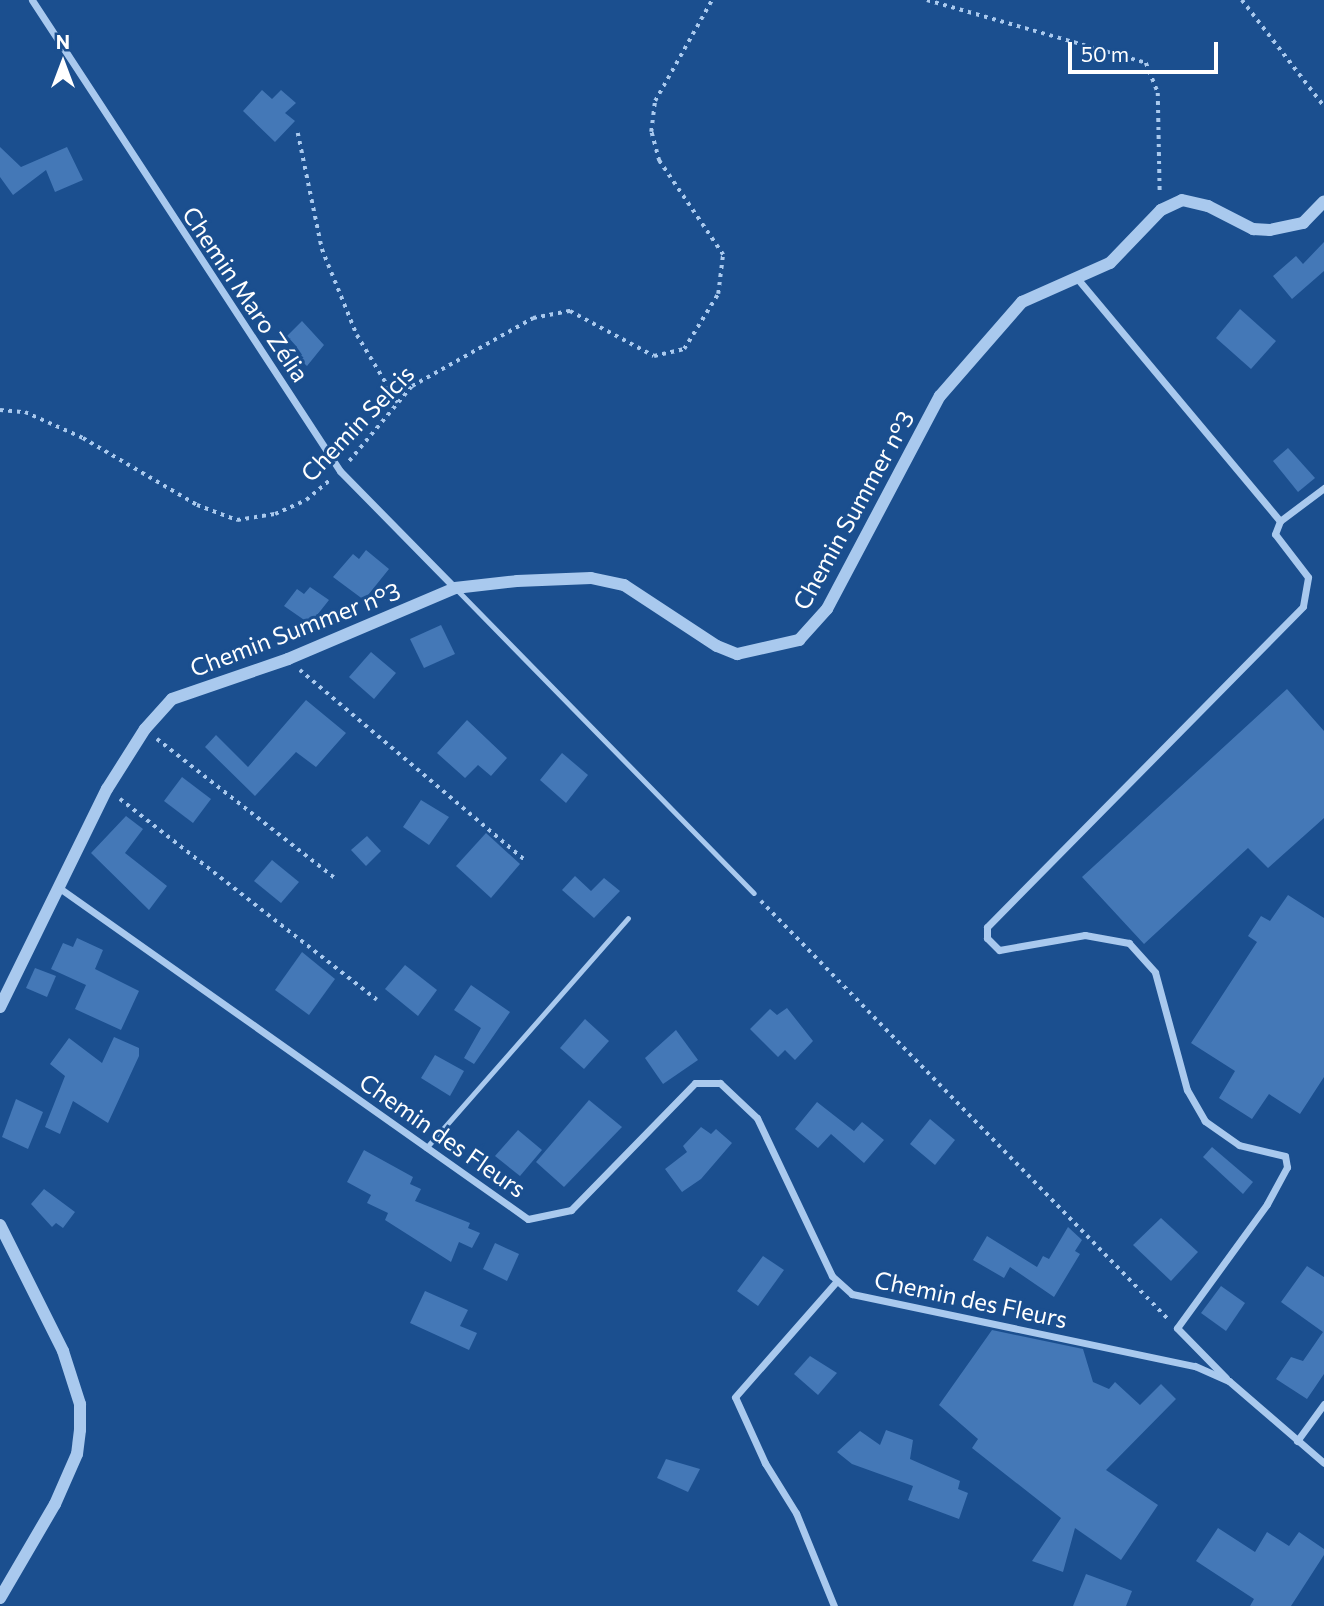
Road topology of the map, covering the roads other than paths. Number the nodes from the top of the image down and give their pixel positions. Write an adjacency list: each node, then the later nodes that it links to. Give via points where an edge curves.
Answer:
1 (32, 0): 6 (street, Chemin Maro Zélia, via 340,471)
2 (1324, 201): 3 (street, Chemin Summer n°3, via 1303,223 1285,230 1253,229 1193,200 1161,210 1110,263)
3 (1075, 276): 5 (street); 6 (street, Chemin Summer n°3, via 1009,313 940,396 899,465 827,609 799,640 737,654 611,581 517,581)
4 (1324, 488): 5 (street)
5 (1280, 521): 14 (street, via 1277,542 1310,584 1303,606 987,927 987,938 999,950 1084,935 1110,937 1138,950 1155,972 1187,1090 1205,1121 1229,1141 1278,1152 1287,1160 1267,1204 1177,1328)
6 (455, 588): 7 (street, Chemin Summer n°3, via 288,659 172,699 145,729 107,789); 8 (lane)
7 (57, 887): 10 (street, Chemin Summer n°3); 11 (street, Chemin des Fleurs)
8 (754, 893)
9 (628, 918): 11 (lane)
10 (0, 1007)
11 (426, 1148): 13 (street, Chemin des Fleurs, via 528,1219 550,1217 571,1210 695,1083 720,1083 757,1118)
12 (0, 1225): 18 (street, via 63,1351 80,1404 80,1430 77,1454 55,1504)
13 (837, 1280): 14 (street, Chemin des Fleurs, via 852,1294 1195,1366); 19 (street, via 735,1397 765,1464 796,1513)
14 (1229, 1381): 16 (street, Chemin des Fleurs)
15 (1324, 1404): 16 (street)
16 (1297, 1441): 17 (street, Chemin des Fleurs)
17 (1324, 1463)
18 (0, 1598)
19 (834, 1606)

